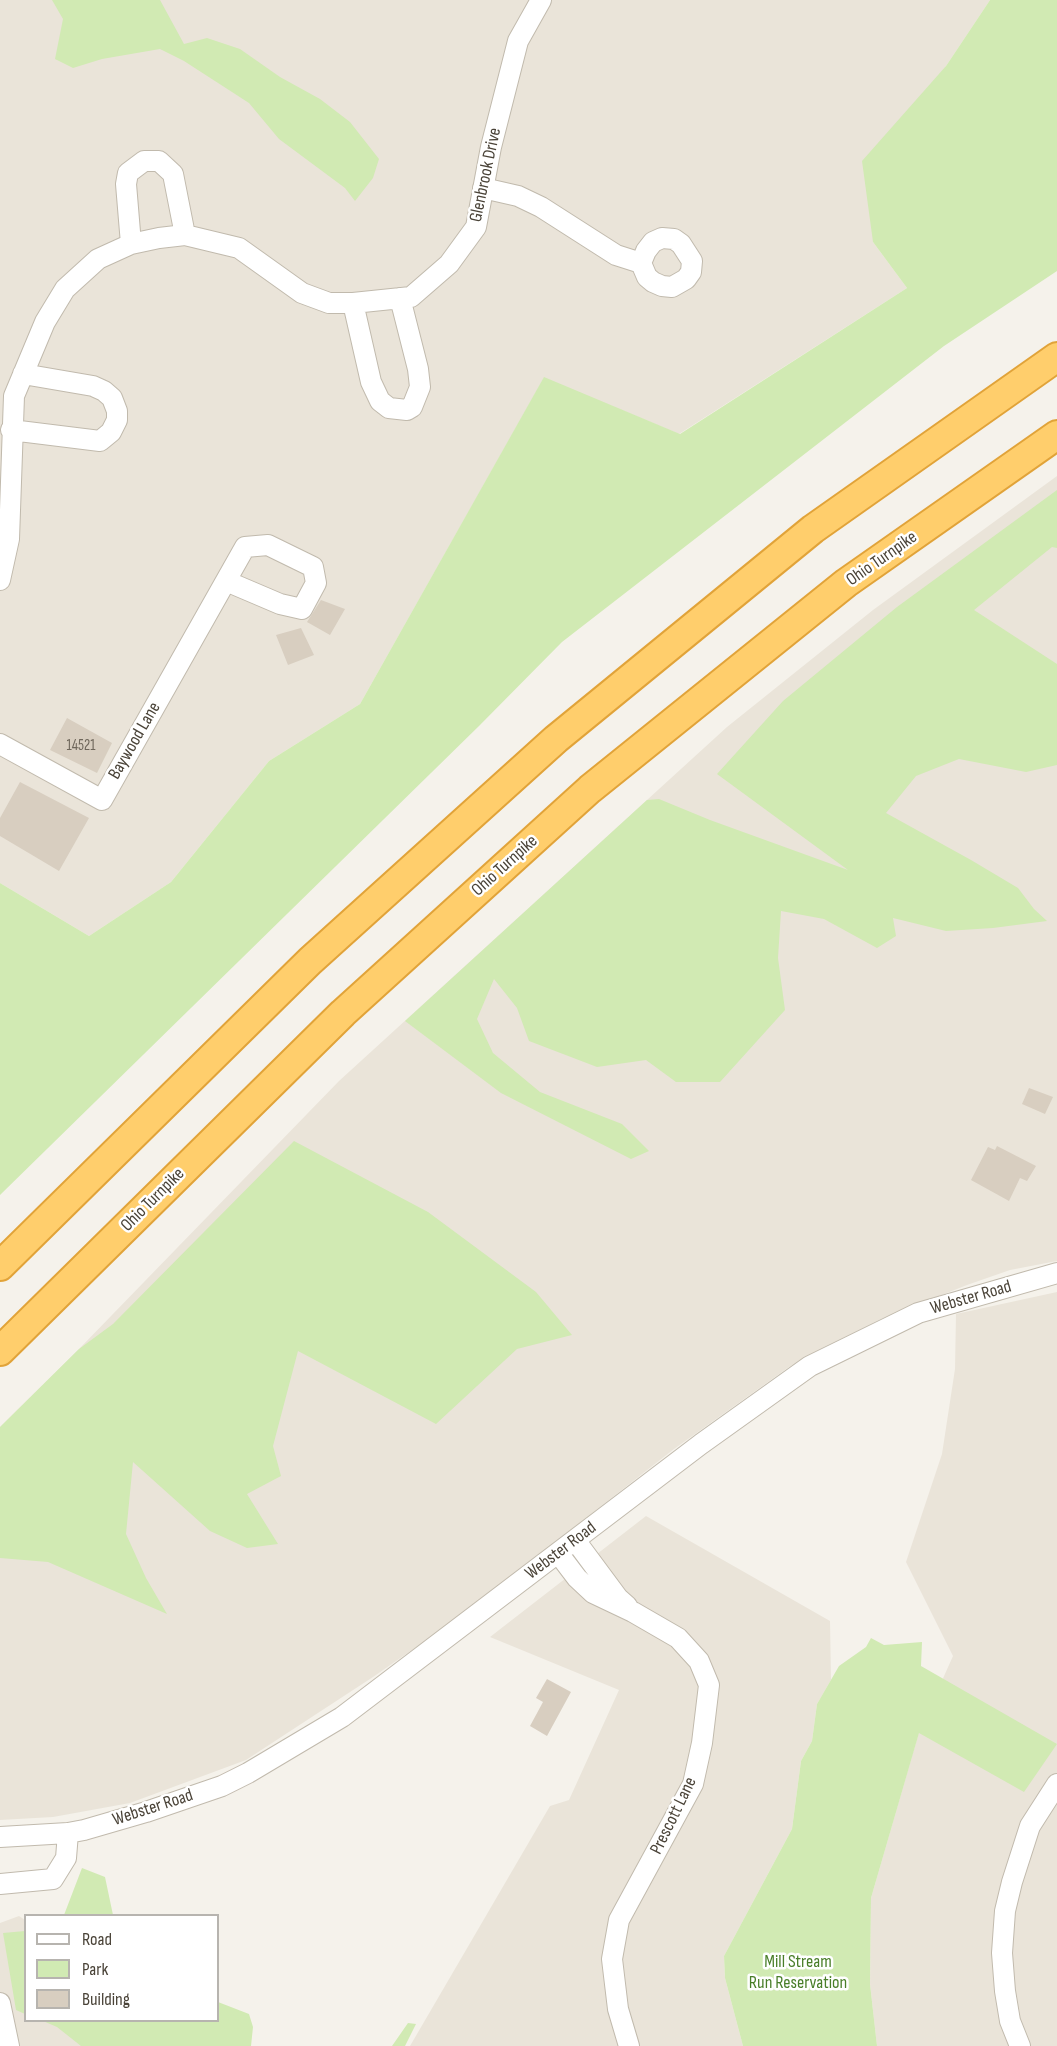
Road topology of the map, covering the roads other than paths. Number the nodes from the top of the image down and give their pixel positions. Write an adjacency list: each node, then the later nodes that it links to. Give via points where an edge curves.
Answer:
1 (541, 0): 2 (street, Glenbrook Drive, via 518,41)
2 (483, 188): 5 (street, via 518,195 564,219 616,255); 6 (street, Glenbrook Drive, via 476,227 449,264 411,297)
3 (185, 235): 4 (street, Glenbrook Drive); 4 (street, via 173,174 159,161 144,160 128,173 126,184); 7 (street, Glenbrook Drive, via 239,248 302,293 328,303)
4 (131, 244): 9 (street, Glenbrook Drive, via 98,259 64,290 45,322)
5 (641, 263)
6 (400, 298): 7 (street, Glenbrook Drive); 7 (street, via 420,387 407,410 389,408 380,401 371,382)
7 (353, 303)
8 (1057, 357): 15 (highway, via 813,529 556,738 310,961)
9 (23, 374): 10 (street, Glenbrook Drive, via 14,396); 10 (street, via 104,391 112,399 117,420 100,441)
10 (11, 430): 12 (street, Glenbrook Drive, via 9,539)
11 (1057, 435): 17 (highway, Ohio Turnpike, via 846,583 590,789 343,1013)
12 (0, 580)
13 (226, 581): 14 (street, Baywood Lane, via 102,800)
14 (0, 744)
15 (0, 1266)
16 (1057, 1273): 18 (street, Webster Road, via 918,1313 810,1366)
17 (0, 1351)
18 (575, 1540): 19 (street, Webster Road); 20 (street, Prescott Lane)
19 (558, 1553): 20 (street, Prescott Lane, via 592,1593); 22 (street, Webster Road, via 342,1718 249,1773 146,1812)
20 (633, 1612): 27 (street, Prescott Lane, via 678,1638 699,1661 709,1685 693,1784 619,1920 612,1959 618,2009)
21 (1057, 1784): 28 (street, via 1030,1826 1005,1911 1005,1991 1010,2021)
22 (68, 1833): 23 (street, Webster Road); 24 (street, via 66,1858 53,1879)
23 (0, 1838)
24 (0, 1884)
25 (0, 2003): 26 (street)
26 (9, 2046)
27 (628, 2046)
28 (1020, 2046)

